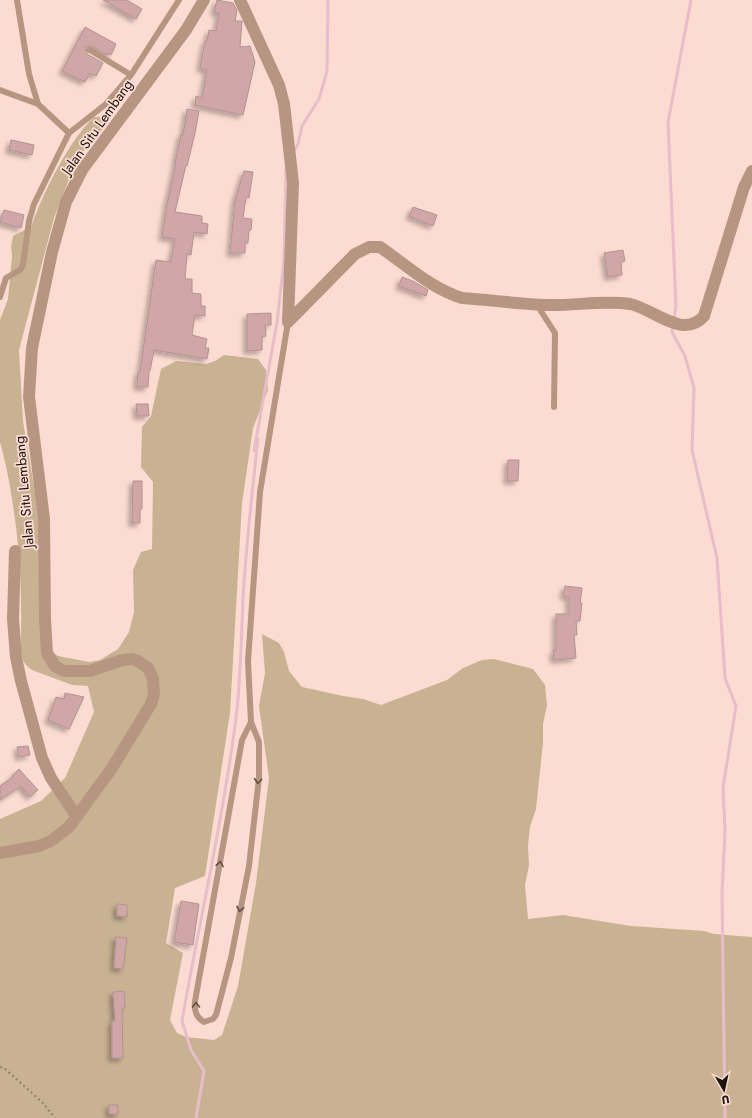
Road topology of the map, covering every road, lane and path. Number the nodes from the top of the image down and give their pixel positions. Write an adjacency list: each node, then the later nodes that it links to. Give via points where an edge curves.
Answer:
1 (17, 0): 8 (lane, via 29,74)
2 (179, 0): 6 (lane)
3 (204, 0): 17 (street, Jalan Situ Lembang, via 186,30 82,170 66,202 52,252 32,348 29,397 44,519 47,653 55,666 64,671 76,672 90,671 132,658 148,668 153,679 154,694 151,704 112,768)
4 (240, 0): 13 (street, via 279,85 284,104 293,183)
5 (90, 50): 6 (lane)
6 (131, 75): 9 (lane, via 106,104)
7 (0, 90): 8 (lane)
8 (38, 104): 9 (lane)
9 (69, 133): 11 (lane, via 34,204 23,265 20,270 6,278)
10 (752, 171): 12 (street, via 744,187 704,316 698,322 693,325 679,325 629,304)
11 (0, 297)
12 (536, 304): 13 (street, via 450,295 380,247 373,246 355,254); 14 (lane, via 555,333)
13 (288, 322): 16 (lane, via 260,492 248,660)
14 (554, 407)
15 (14, 551): 17 (street, via 13,619 20,675 42,758 51,778)
16 (251, 722): 16 (lane, one-way to 16, via 259,742 259,778 249,866 231,958 216,1014 213,1019 204,1022 198,1018 195,1001 242,740)
17 (77, 816): 18 (street, Jalan Situ Lembang, via 69,827 51,841 39,846)
18 (0, 853)
19 (0, 1067): 20 (path, via 42,1102)
20 (55, 1118)

